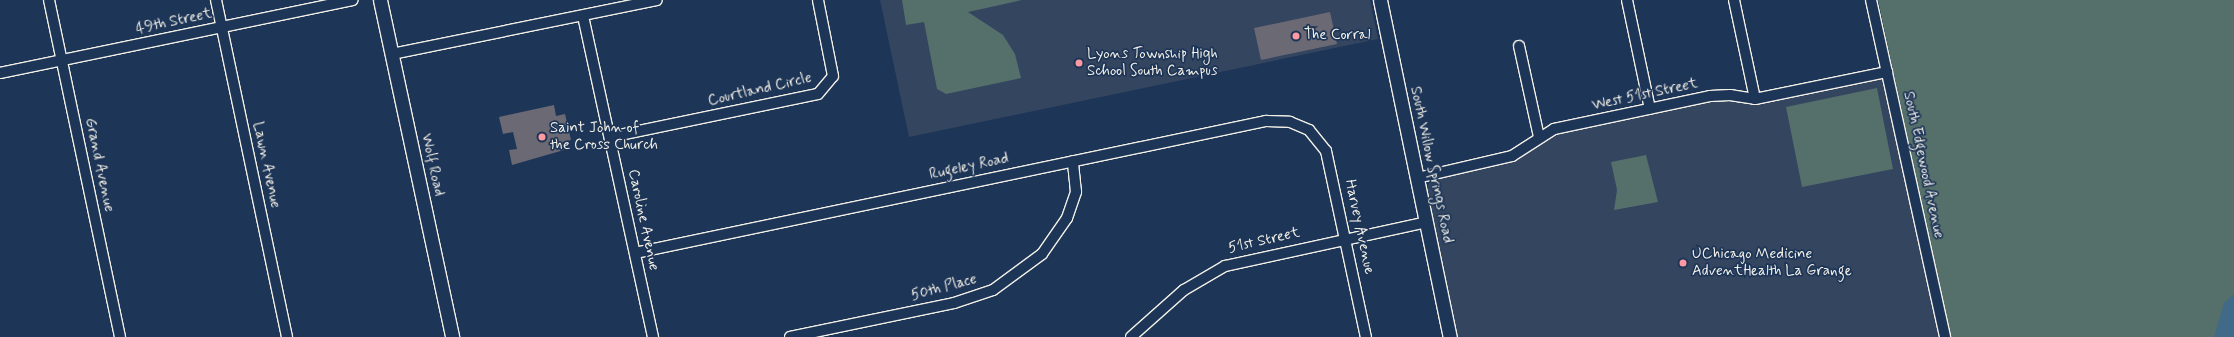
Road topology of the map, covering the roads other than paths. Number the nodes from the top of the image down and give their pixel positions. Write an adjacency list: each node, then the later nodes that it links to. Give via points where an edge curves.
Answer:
1 (49, 0): 15 (street, Grand Avenue)
2 (216, 0): 12 (street, Lawn Avenue)
3 (354, 0): 12 (street, 49th Street)
4 (380, 0): 14 (street, Wolf Road)
5 (657, 0): 11 (street)
6 (818, 0): 21 (street, Courtland Circle, via 833,70 830,83 822,91)
7 (1380, 0): 24 (street, South Willow Springs Road)
8 (1627, 0): 19 (street)
9 (1734, 0): 18 (street)
10 (1871, 0): 16 (street, South Edgewood Avenue)
11 (583, 16): 14 (street); 21 (street, Caroline Avenue)
12 (222, 27): 15 (street, 49th Street); 29 (street, Lawn Avenue)
13 (1519, 46): 22 (street)
14 (392, 54): 30 (street, Wolf Road)
15 (62, 60): 17 (street, 49th Street); 28 (street, Grand Avenue)
16 (1887, 72): 18 (street, West 51st Street); 36 (street, South Edgewood Avenue)
17 (0, 73)
18 (1755, 100): 19 (street, West 51st Street, via 1721,95)
19 (1650, 109): 22 (street, West 51st Street, via 1554,129)
20 (1309, 130): 23 (street, Rugeley Road, via 1290,122 1266,121); 26 (street, Harvey Avenue, via 1326,151)
21 (610, 137): 27 (street, Caroline Avenue)
22 (1539, 137): 24 (street, West 51st Street, via 1512,156)
23 (1073, 161): 27 (street, Rugeley Road); 32 (street, 50th Place, via 1076,192 1067,218 1042,254 993,290 954,303)
24 (1417, 178): 25 (street, South Willow Springs Road)
25 (1426, 222): 26 (street, 51st Street); 35 (street, South Willow Springs Road)
26 (1346, 238): 33 (street, 51st Street, via 1236,262 1212,272 1184,290); 34 (street, Harvey Avenue)
27 (635, 253): 31 (street, Caroline Avenue)
28 (120, 337)
29 (287, 337)
30 (452, 337)
31 (653, 337)
32 (790, 337)
33 (1131, 337)
34 (1366, 337)
35 (1450, 337)
36 (1945, 337)

